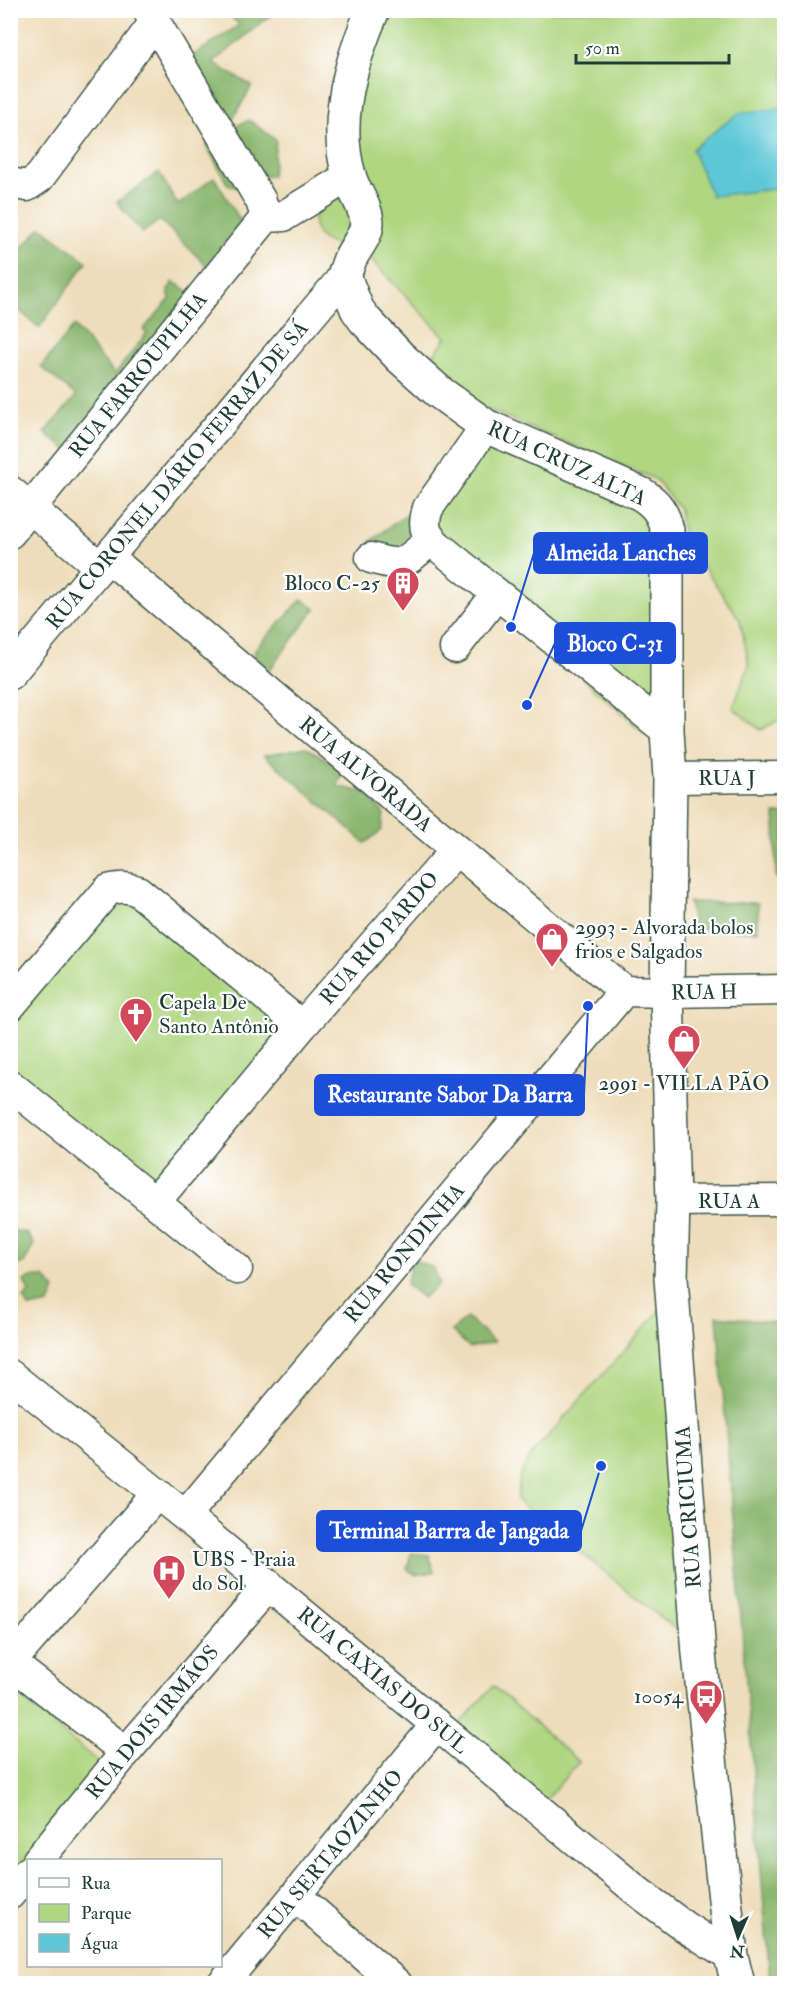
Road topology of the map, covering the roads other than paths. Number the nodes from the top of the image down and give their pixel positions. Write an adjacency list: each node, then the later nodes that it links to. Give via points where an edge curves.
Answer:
1 (371, 11): 3 (main road, via 347,91 344,134)
2 (152, 16): 4 (street, via 39,178 27,186); 5 (street, via 261,201)
3 (349, 176): 5 (street, via 284,216); 6 (main road, via 367,223)
4 (10, 183)
5 (266, 217): 8 (street, RUA FARROUPILHA)
6 (344, 276): 7 (main road, RUA CRUZ ALTA, via 357,309 382,338 439,392); 12 (street, RUA CORONEL DÁRIO FERRAZ DE SÁ)
7 (486, 426): 10 (street, via 428,508 425,531); 16 (main road, RUA CRUZ ALTA, via 641,494 660,509 667,530)
8 (20, 500): 9 (street, RUA FARROUPILHA); 12 (street, RUA ALVORADA)
9 (10, 533)
10 (431, 540): 11 (street, via 405,562 392,564); 13 (street)
11 (371, 558)
12 (104, 562): 15 (street, RUA CORONEL DÁRIO FERRAZ DE SÁ); 19 (street, RUA ALVORADA)
13 (497, 594): 14 (street); 16 (street)
14 (455, 648)
15 (10, 674)
16 (667, 731): 18 (main road, RUA CRUZ ALTA)
17 (784, 777): 18 (street, RUA J)
18 (670, 778): 22 (main road, RUA CRUZ ALTA)
19 (456, 850): 21 (street, RUA ALVORADA); 24 (street, RUA RIO PARDO)
20 (784, 990): 22 (street, RUA H)
21 (624, 991): 22 (street, RUA H); 33 (street, RUA RONDINHA)
22 (667, 992): 25 (main road, RUA CRUZ ALTA)
23 (10, 1006): 24 (street, via 108,890 128,887 138,891)
24 (302, 1026): 29 (street, RUA RIO PARDO)
25 (668, 1028): 28 (main road, RUA CRICIUMA)
26 (10, 1085): 29 (street)
27 (784, 1200): 28 (street, RUA A)
28 (673, 1201): 42 (main road, RUA CRICIUMA, via 671,1278 699,1654)
29 (155, 1202): 30 (street)
30 (237, 1269)
31 (10, 1375): 32 (street, RUA CAXIAS DO SUL)
32 (157, 1494): 33 (street, RUA CAXIAS DO SUL); 35 (street)
33 (185, 1516): 34 (street, RUA CAXIAS DO SUL)
34 (269, 1585): 36 (street, RUA CAXIAS DO SUL); 37 (street, RUA DOIS IRMÃOS)
35 (11, 1663): 37 (street)
36 (437, 1724): 41 (street, RUA SERTAOZINHO); 42 (street, RUA CAXIAS DO SUL)
37 (126, 1752): 38 (street, RUA DOIS IRMÃOS)
38 (39, 1859)
39 (27, 1873): 40 (street)
40 (10, 1894)
41 (296, 1896): 43 (street, RUA SERTAOZINHO); 44 (street)
42 (735, 1970)
43 (222, 1983)
44 (397, 1983)

